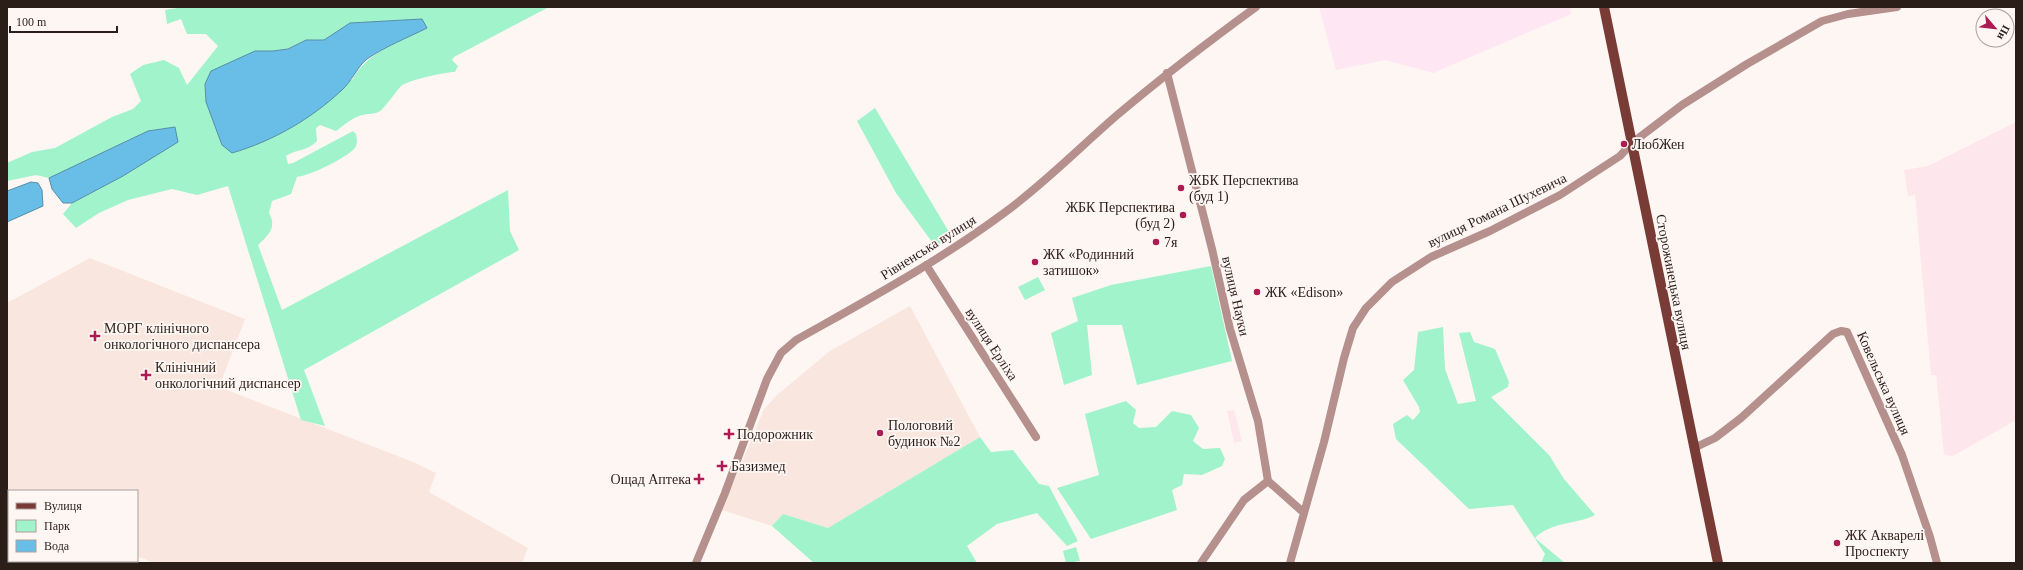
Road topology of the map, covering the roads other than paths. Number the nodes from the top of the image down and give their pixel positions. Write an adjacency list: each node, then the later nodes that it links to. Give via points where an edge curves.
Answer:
1 (1256, 7): 4 (street, Рівненська вулиця)
2 (1604, 7): 5 (main road, Сторожинецька вулиця)
3 (1897, 7): 5 (street, вулиця Романа Шухевича, via 1848,14 1822,21 1688,101)
4 (1168, 73): 6 (street, Рівненська вулиця, via 1114,118 1055,173 960,245); 9 (street, вулиця Науки, via 1230,329 1258,421)
5 (1632, 143): 8 (main road, Сторожинецька вулиця); 10 (street, вулиця Романа Шухевича, via 1620,156 1560,196 1431,257 1392,282 1366,308 1353,328)
6 (926, 265): 7 (street, вулиця Ерліха); 11 (street, Рівненська вулиця, via 796,340 781,352 767,379)
7 (1036, 437)
8 (1694, 448): 14 (main road, Сторожинецька вулиця); 15 (street, Ковельська вулиця, via 1715,438 1741,418 1833,334 1847,332 1902,455)
9 (1268, 481): 10 (street); 12 (street, via 1244,500)
10 (1303, 512): 13 (street, вулиця Романа Шухевича)
11 (696, 563)
12 (1201, 563)
13 (1290, 563)
14 (1718, 563)
15 (1937, 563)

